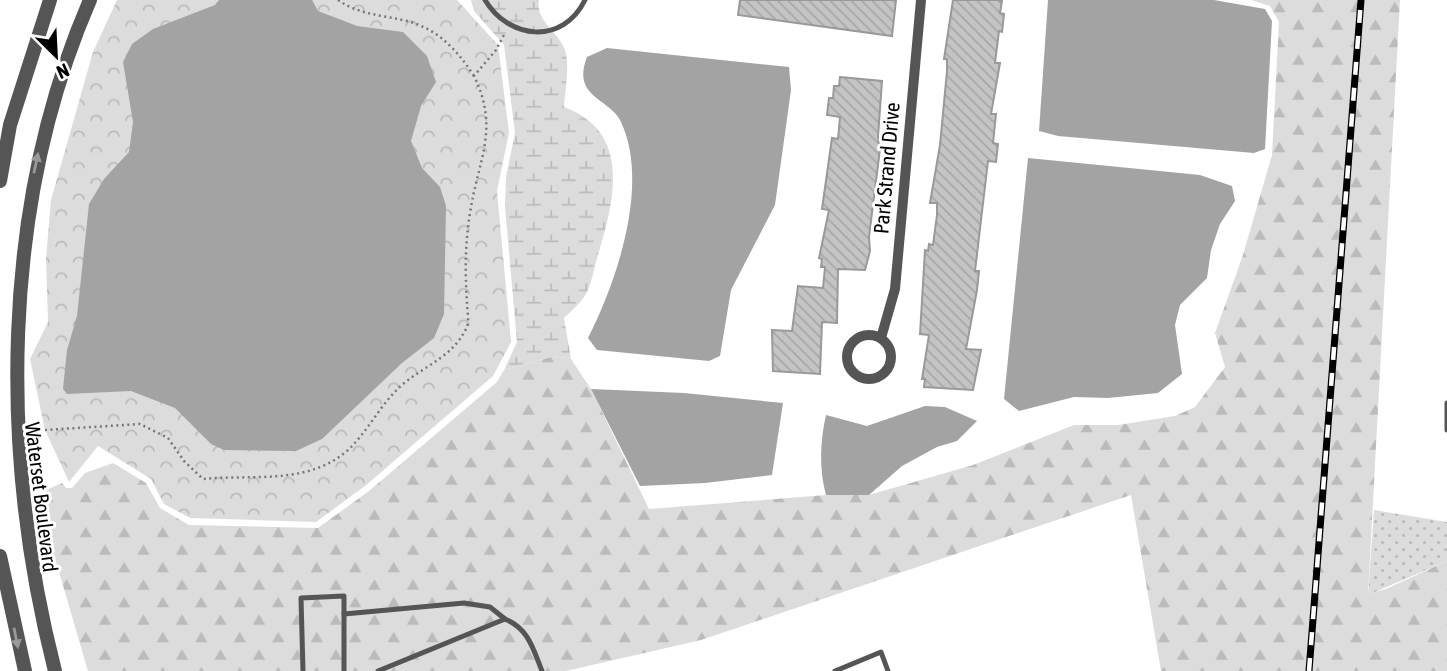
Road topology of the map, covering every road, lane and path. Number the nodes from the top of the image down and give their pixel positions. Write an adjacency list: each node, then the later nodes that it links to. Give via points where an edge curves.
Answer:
1 (50, 0): 9 (street, via 10,125)
2 (90, 0): 18 (street, Waterset Boulevard, one-way to 2, via 26,561 13,467 11,333 18,257 39,147)
3 (338, 0): 8 (path, via 369,15 406,21 438,35)
4 (485, 0): 7 (lane)
5 (585, 0): 7 (lane, via 568,23 550,31)
6 (921, 0): 10 (street, Park Strand Drive, via 895,289)
7 (509, 27): 8 (path)
8 (474, 76): 12 (path, via 489,122 464,251 468,327 445,357 405,383 377,410 350,448 326,466 288,477 203,479 168,438 140,424)
9 (0, 180)
10 (881, 338): 10 (street, via 865,335 853,342 847,353 848,363 860,377 883,374 891,361 891,352)
11 (1447, 403): 13 (lane)
12 (45, 430)
13 (1447, 430)
14 (0, 556): 17 (street, one-way to 17)
15 (344, 614): 16 (lane, via 464,603 490,607); 19 (lane, via 344,596 301,598); 20 (lane)
16 (505, 619): 21 (lane); 22 (lane, via 529,636)
17 (25, 671)
18 (55, 671)
19 (303, 671)
20 (344, 671)
21 (378, 671)
22 (542, 671)
23 (835, 671): 24 (lane, via 880,652)
24 (888, 671)

